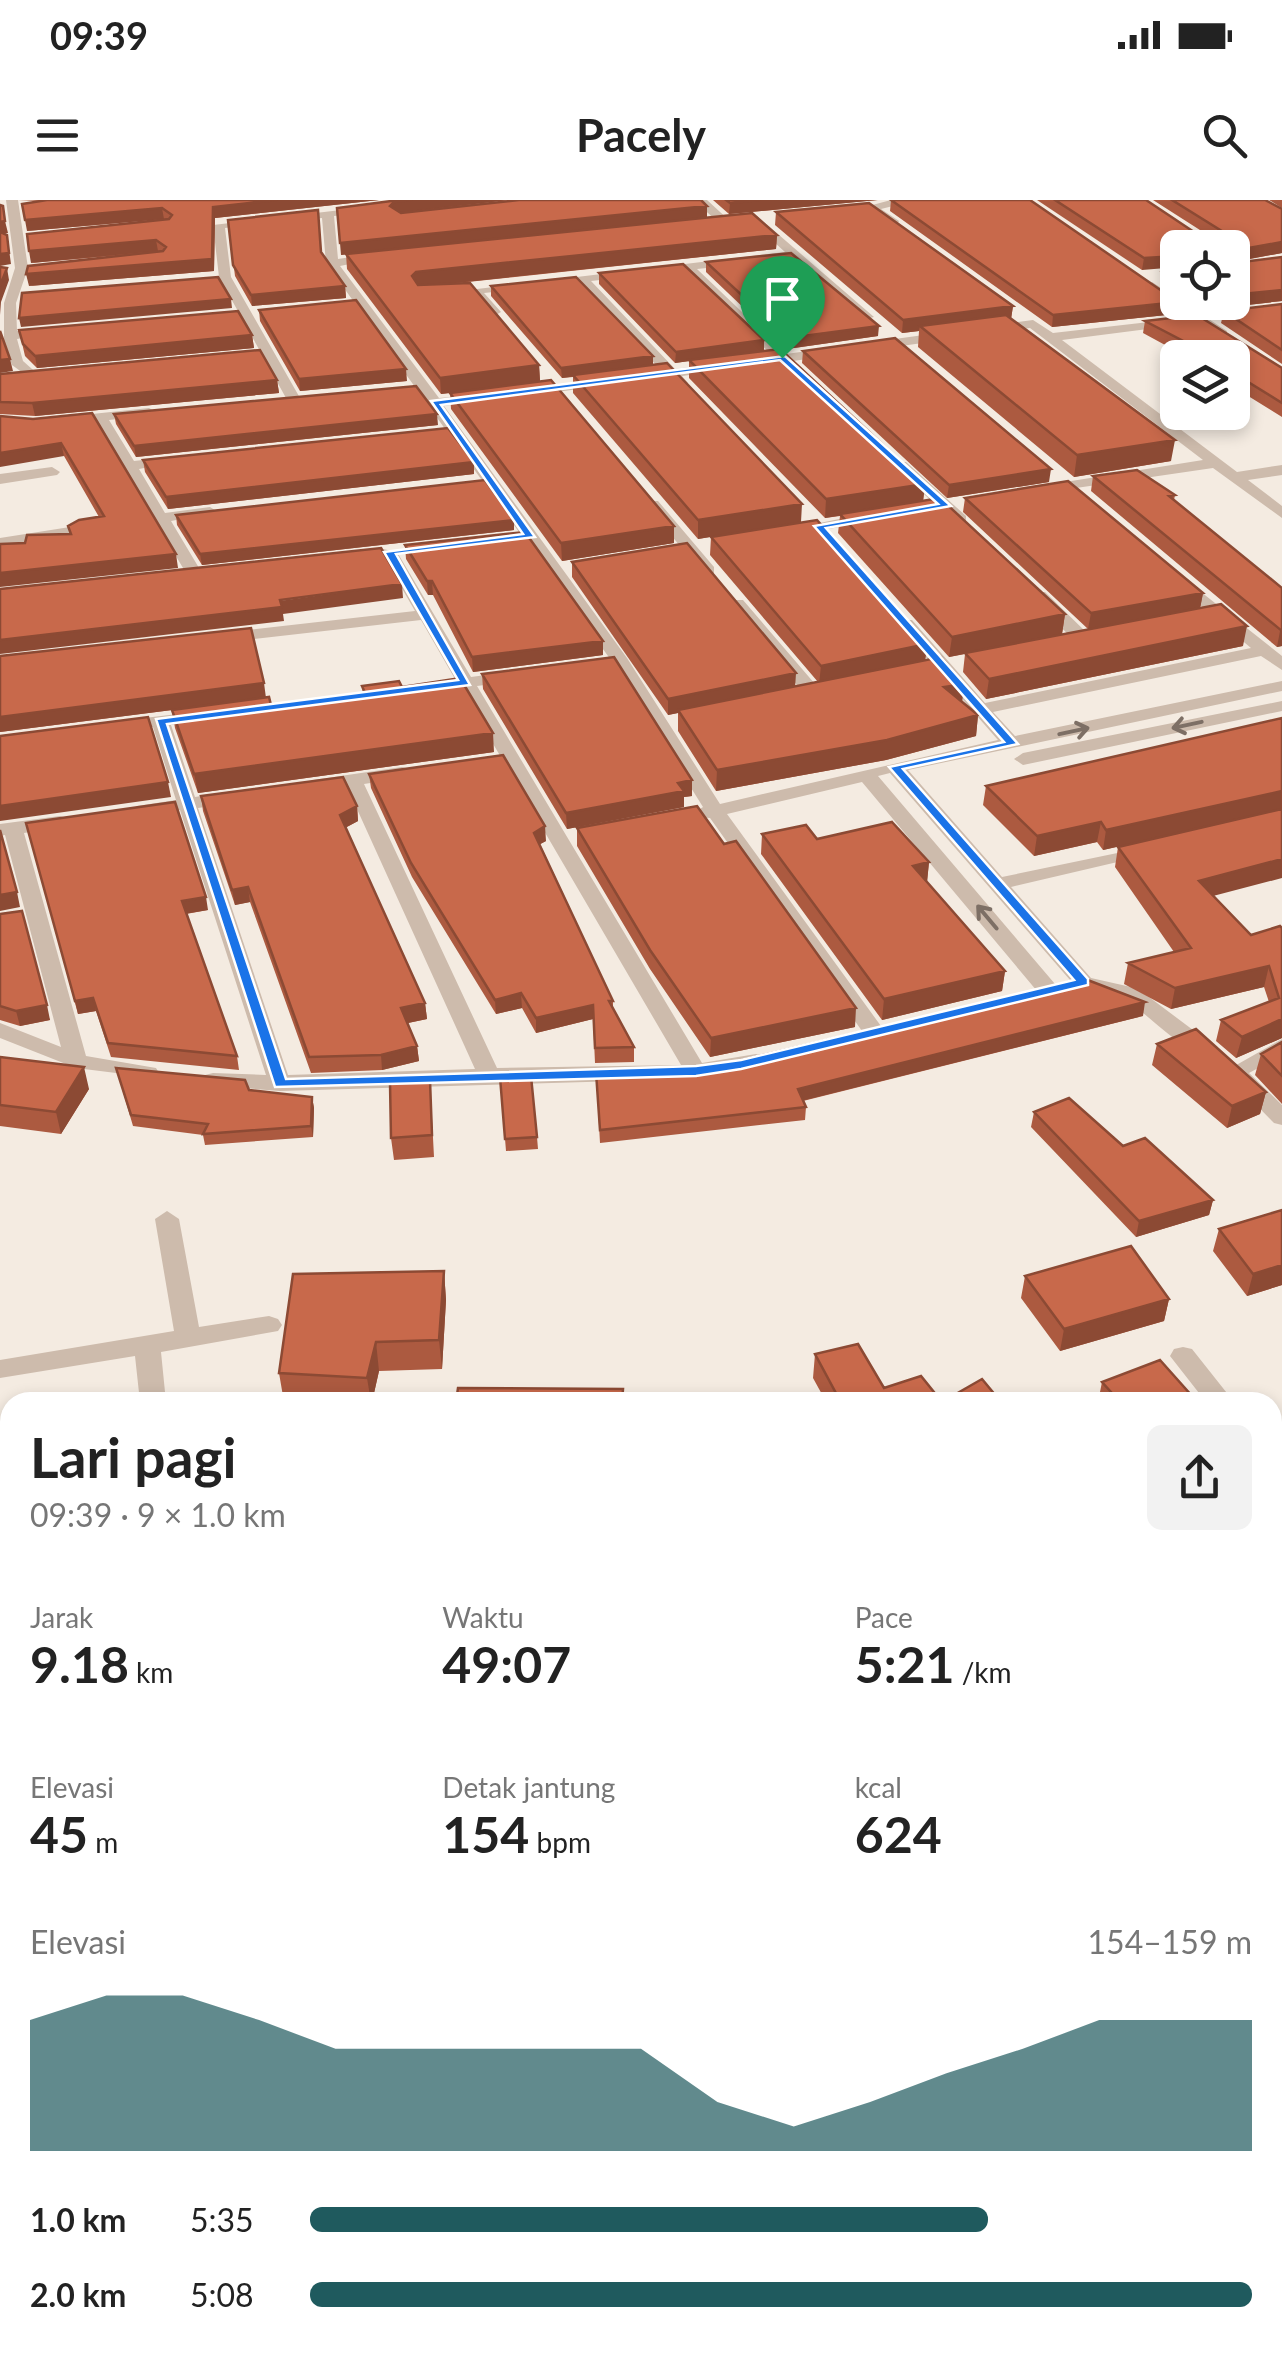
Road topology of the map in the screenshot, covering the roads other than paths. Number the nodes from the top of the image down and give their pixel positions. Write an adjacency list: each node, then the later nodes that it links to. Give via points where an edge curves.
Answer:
1 (700, 200): 9 (street)
2 (912, 200): 11 (street, via 864,208)
3 (8, 206): 4 (street); 13 (street)
4 (33, 207)
5 (378, 208): 6 (street)
6 (328, 212): 17 (street); 23 (street, via 220,224)
7 (775, 218): 8 (street)
8 (758, 220): 9 (street); 16 (street)
9 (726, 223): 10 (street)
10 (708, 225)
11 (900, 228)
12 (35, 238): 13 (street)
13 (17, 239): 14 (street); 20 (street)
14 (0, 240)
15 (400, 254): 17 (street)
16 (795, 255): 18 (street); 45 (street)
17 (332, 263): 31 (street)
18 (688, 268): 25 (street); 49 (street)
19 (41, 270): 20 (street)
20 (22, 271): 21 (street); 30 (street)
21 (0, 274)
22 (1159, 276): 27 (street, via 1141,278)
23 (225, 277): 24 (street); 35 (street)
24 (206, 278)
25 (582, 280): 26 (street); 50 (street)
26 (474, 290): 29 (street); 37 (street)
27 (1160, 291)
28 (38, 292): 30 (street)
29 (457, 292)
30 (19, 294): 42 (street, via 10,304)
31 (363, 304): 32 (street); 58 (street)
32 (344, 306)
33 (266, 314): 35 (street)
34 (1018, 314): 40 (street)
35 (247, 315): 36 (street); 46 (street)
36 (228, 317)
37 (500, 320)
38 (1184, 320): 43 (street)
39 (1203, 320): 44 (street)
40 (1032, 324): 43 (street); 45 (street)
41 (71, 330): 42 (street)
42 (12, 335): 52 (street, via 12,361)
43 (1050, 337): 73 (street)
44 (1230, 340)
45 (896, 342): 47 (street); 49 (street)
46 (266, 354): 48 (street); 61 (street)
47 (911, 354)
48 (246, 356)
49 (782, 358): 50 (street); 57 (street)
50 (672, 373): 54 (street); 63 (street)
51 (53, 375): 52 (street)
52 (34, 377): 53 (street)
53 (17, 378)
54 (634, 378)
55 (615, 381): 56 (street)
56 (552, 382): 64 (street); 65 (street)
57 (809, 382)
58 (423, 387): 59 (street); 64 (street)
59 (405, 388)
60 (312, 396): 61 (street)
61 (294, 398): 62 (street)
62 (274, 400)
63 (699, 401)
64 (435, 403): 69 (street)
65 (570, 403)
66 (158, 412): 67 (street)
67 (100, 417): 68 (street); 74 (street)
68 (0, 421)
69 (455, 431): 70 (street); 80 (street)
70 (436, 433)
71 (891, 456): 87 (street)
72 (205, 458): 74 (street)
73 (1213, 463): 78 (street); 82 (street)
74 (128, 466): 93 (street)
75 (1282, 470): 78 (street)
76 (52, 472): 79 (street)
77 (1054, 474): 82 (street)
78 (1234, 477): 91 (street)
79 (0, 479)
80 (488, 481): 81 (street); 106 (street, via 521,538)
81 (469, 483)
82 (1069, 486): 84 (street); 85 (street)
83 (642, 490): 100 (street)
84 (1016, 494)
85 (1084, 499)
86 (964, 503): 87 (street)
87 (946, 506): 88 (street); 96 (street)
88 (928, 508)
89 (219, 511): 93 (street)
90 (806, 512): 95 (street)
91 (1282, 513)
92 (892, 514): 95 (street)
93 (161, 518): 107 (street)
94 (70, 532): 98 (street)
95 (825, 532): 97 (street)
96 (973, 532)
97 (764, 536)
98 (0, 543)
99 (708, 545): 100 (street)
100 (690, 548): 101 (street); 109 (street)
101 (670, 552)
102 (370, 554): 114 (street, via 398,551)
103 (1159, 563): 113 (street)
104 (575, 567): 106 (street)
105 (214, 570): 107 (street)
106 (556, 570): 138 (street, via 612,664 671,723)
107 (194, 572): 108 (street)
108 (175, 575)
109 (715, 578)
110 (1028, 586): 116 (street, via 1075,641)
111 (727, 592): 124 (street)
112 (890, 606): 126 (street)
113 (1219, 614): 115 (street); 118 (street)
114 (424, 615): 117 (street); 121 (street)
115 (1200, 617)
116 (1122, 632)
117 (193, 641)
118 (1266, 650): 119 (street); 126 (street)
119 (1282, 665)
120 (544, 672): 121 (street)
121 (466, 683): 123 (street); 151 (street, via 501,760 572,837)
122 (1282, 686): 130 (street, one-way to 122)
123 (408, 690)
124 (815, 695)
125 (1282, 706): 132 (street, one-way to 132)
126 (981, 709): 130 (street)
127 (218, 714): 128 (street)
128 (160, 721): 129 (street); 137 (street)
129 (107, 728)
130 (1012, 744): 132 (street)
131 (432, 769): 133 (street)
132 (901, 774): 134 (street); 144 (street)
133 (353, 780): 135 (street); 153 (street)
134 (871, 780): 138 (street); 145 (street, one-way to 134, via 1041,994)
135 (297, 788)
136 (260, 794): 137 (street)
137 (186, 804): 139 (street); 154 (street)
138 (715, 810): 141 (street); 147 (street)
139 (128, 812)
140 (90, 818): 142 (street)
141 (677, 818)
142 (6, 830): 150 (street)
143 (1168, 845): 144 (street)
144 (998, 884): 145 (street)
145 (1083, 982): 152 (street, via 1118,988)
146 (0, 1030): 150 (street)
147 (874, 1033)
148 (1282, 1046): 152 (street)
149 (779, 1055): 151 (street)
150 (76, 1060): 154 (street, via 186,1078)
151 (696, 1071): 153 (street)
152 (1235, 1072): 155 (street)
153 (489, 1074): 154 (street)
154 (280, 1084)
155 (1282, 1118)
156 (167, 1219): 158 (street)
157 (268, 1325): 158 (street)
158 (188, 1338): 159 (street)
159 (148, 1344): 161 (street); 162 (street)
160 (1183, 1356): 163 (street)
161 (0, 1369)
162 (152, 1392)
163 (1213, 1392)

